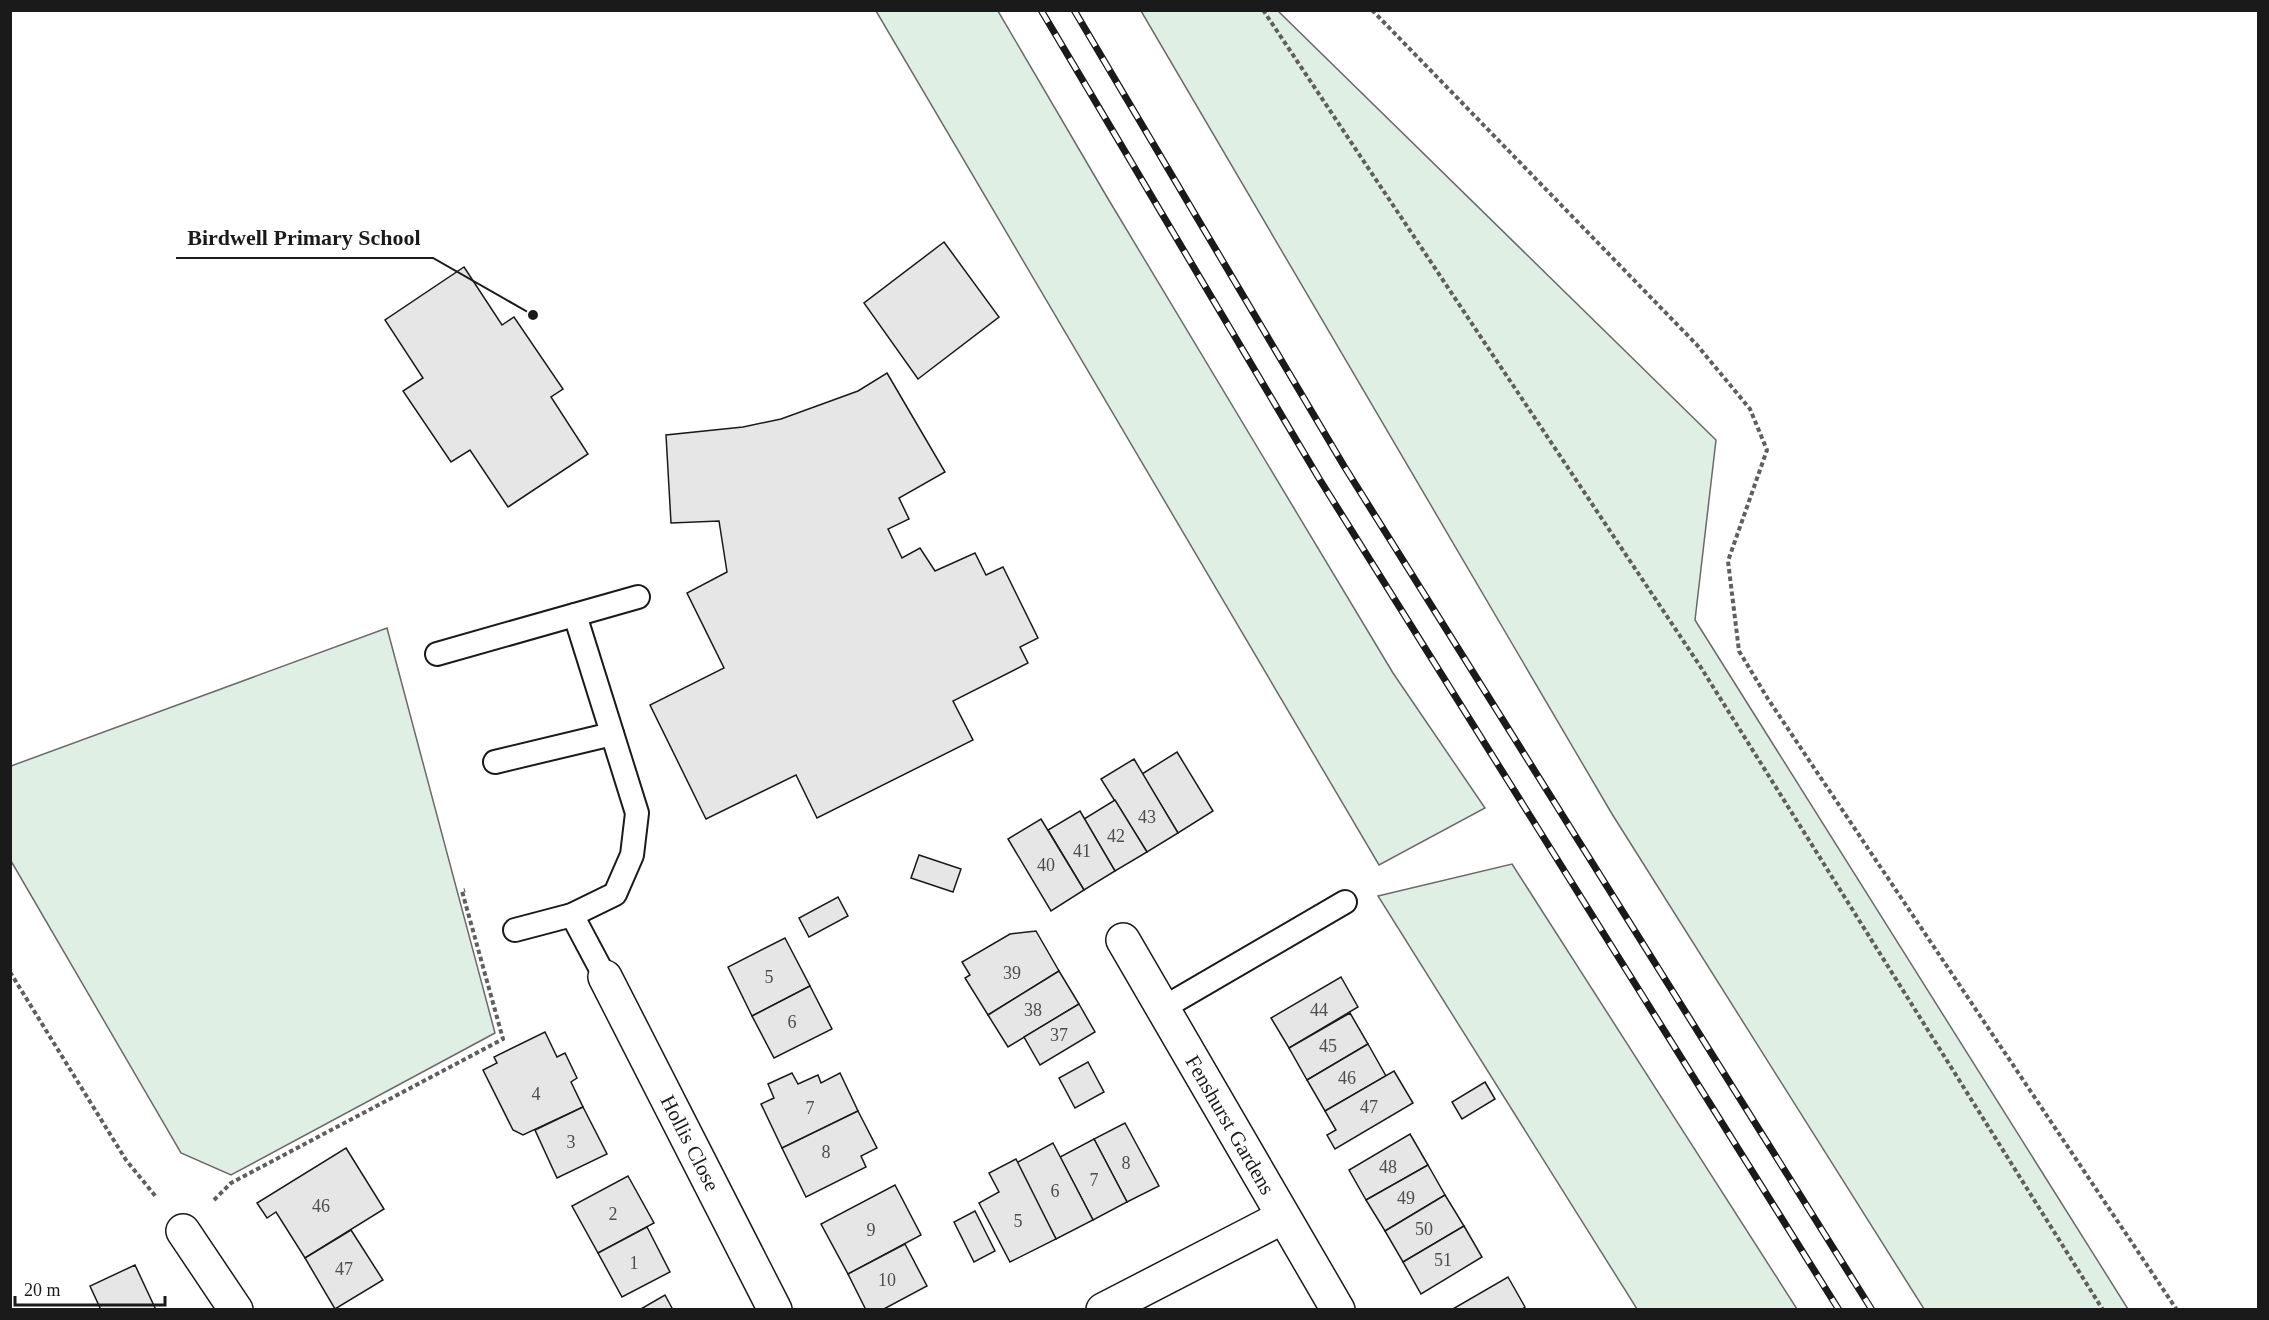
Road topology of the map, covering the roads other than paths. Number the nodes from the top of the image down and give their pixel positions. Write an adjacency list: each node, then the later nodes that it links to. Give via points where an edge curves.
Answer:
1 (638, 597): 2 (lane)
2 (574, 615): 3 (lane); 4 (lane)
3 (437, 654)
4 (612, 734): 5 (lane); 7 (lane, via 637,813 632,855 615,894)
5 (495, 762)
6 (1345, 902): 11 (lane)
7 (572, 915): 8 (lane); 10 (lane)
8 (514, 930)
9 (1123, 940): 11 (street, Fenshurst Gardens)
10 (605, 977): 15 (street, Hollis Close)
11 (1163, 1008): 12 (street, Fenshurst Gardens)
12 (1283, 1217): 16 (street); 17 (street, Fenshurst Gardens)
13 (183, 1231): 14 (street)
14 (236, 1310)
15 (776, 1310)
16 (1103, 1310)
17 (1338, 1310)

